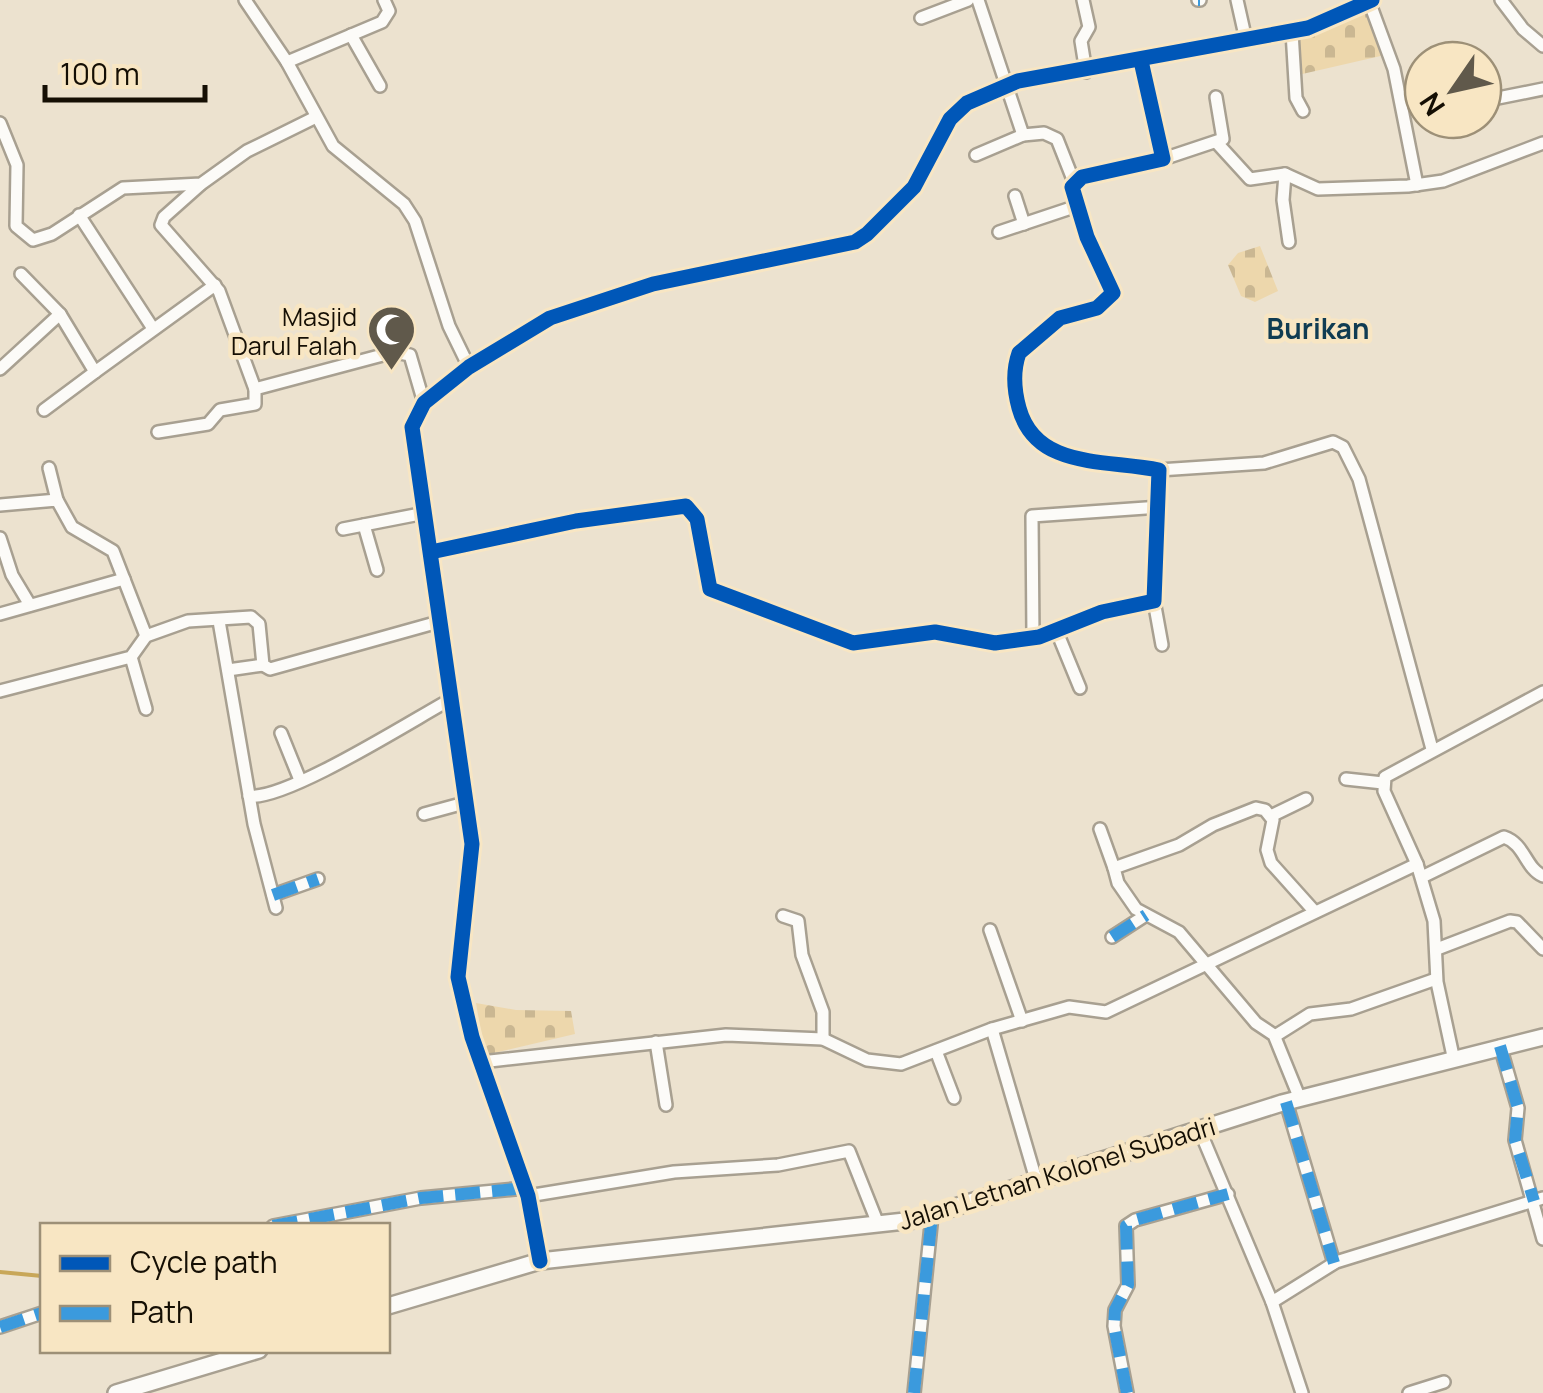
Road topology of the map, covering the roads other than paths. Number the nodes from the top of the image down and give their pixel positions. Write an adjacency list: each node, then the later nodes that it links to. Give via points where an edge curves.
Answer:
1 (245, 0): 16 (street)
2 (384, 0): 12 (street, via 387,18)
3 (968, 0): 9 (street)
4 (978, 0): 18 (street)
5 (1083, 0): 17 (street)
6 (1237, 0): 13 (street)
7 (1501, 0): 14 (street)
8 (1370, 1): 11 (street); 34 (street, via 1394,68)
9 (940, 6): 10 (street)
10 (921, 18)
11 (1292, 32): 13 (street); 23 (street, via 1296,98)
12 (351, 35): 16 (street); 19 (street)
13 (1246, 40): 15 (street)
14 (1543, 46)
15 (1141, 60): 17 (street); 30 (street)
16 (287, 62): 24 (street)
17 (1086, 72): 18 (street)
18 (1008, 85): 26 (street); 45 (street, via 957,112 898,208 855,242 653,284 550,318)
19 (380, 86)
20 (1543, 89): 22 (street)
21 (1216, 96): 28 (street, via 1224,130)
22 (1503, 96)
23 (1303, 111)
24 (316, 117): 33 (street); 45 (street, via 333,146 416,221)
25 (0, 123): 37 (street, via 15,153 14,218 21,233 40,240)
26 (1023, 135): 29 (street); 32 (street, via 1056,139)
27 (1543, 143): 34 (street)
28 (1218, 144): 30 (street); 31 (street, via 1250,179)
29 (976, 155)
30 (1164, 160): 32 (street)
31 (1285, 174): 34 (street, via 1318,189); 40 (street)
32 (1074, 182): 36 (street)
33 (201, 184): 37 (street, via 124,188); 42 (street, via 161,225)
34 (1417, 185)
35 (1014, 196): 38 (street)
36 (1077, 206): 38 (street); 53 (street, via 1113,293 1097,308 1060,318 1019,353 1021,416 1035,442 1058,454)
37 (81, 218): 44 (street)
38 (1024, 224): 39 (street)
39 (999, 232)
40 (1289, 242)
41 (22, 274): 43 (street)
42 (215, 284): 44 (street); 48 (street)
43 (60, 314): 46 (street); 47 (street)
44 (152, 327): 47 (street)
45 (469, 368): 49 (street)
46 (0, 369)
47 (95, 372): 50 (street)
48 (256, 389): 49 (street, via 406,351); 51 (street, via 255,404 220,410 208,424)
49 (424, 403): 57 (street, via 412,427)
50 (44, 410)
51 (158, 432)
52 (49, 468): 54 (street)
53 (1159, 470): 56 (street); 82 (street, via 1264,463 1333,442 1343,447 1359,479)
54 (56, 500): 55 (street); 63 (street, via 72,527 113,551)
55 (0, 504)
56 (1160, 508): 64 (street); 71 (street, via 1032,516)
57 (426, 513): 58 (street); 61 (street)
58 (364, 525): 59 (street); 62 (street)
59 (343, 530)
60 (0, 538): 65 (street)
61 (431, 552): 68 (street); 71 (street, via 686,506 697,518 710,589 788,619 853,643 936,632 996,643)
62 (377, 570)
63 (124, 579): 65 (street); 70 (street)
64 (1154, 601): 69 (street, via 1102,612); 72 (street)
65 (30, 605): 66 (street)
66 (0, 614)
67 (219, 621): 70 (street, via 198,618); 74 (street, via 251,617 259,624); 75 (street)
68 (442, 621): 74 (street, via 282,667); 79 (street)
69 (1057, 632): 71 (street); 76 (street)
70 (146, 636): 73 (street)
71 (1033, 638)
72 (1162, 645)
73 (131, 657): 77 (street); 80 (street)
74 (263, 665): 75 (street)
75 (228, 670): 86 (street)
76 (1080, 688)
77 (0, 691)
78 (1543, 692): 82 (street)
79 (453, 698): 83 (street, via 350,759); 88 (street)
80 (146, 709)
81 (281, 732): 83 (street)
82 (1432, 749): 85 (street)
83 (300, 780): 86 (street, via 274,794)
84 (1346, 780): 85 (street)
85 (1382, 783): 92 (street)
86 (249, 796): 96 (street, via 274,902)
87 (1306, 799): 90 (street)
88 (468, 802): 89 (street); 115 (street, via 473,862 458,976)
89 (424, 814)
90 (1270, 816): 93 (street, via 1256,808); 97 (street, via 1271,863)
91 (1100, 829): 93 (street)
92 (1417, 864): 95 (street); 97 (street)
93 (1114, 868): 98 (street, via 1124,894)
94 (1543, 876): 95 (street, via 1504,837)
95 (1422, 877): 102 (street)
96 (318, 880)
97 (1315, 912): 104 (street)
98 (1146, 915): 101 (street); 104 (street, via 1179,932)
99 (784, 916): 110 (street, via 798,922 805,966 823,1012)
100 (990, 930): 106 (street)
101 (1112, 937)
102 (1436, 949): 103 (street, via 1510,921); 105 (street)
103 (1543, 950)
104 (1209, 963): 106 (street, via 1106,1012 1076,1005); 108 (street, via 1256,1023)
105 (1436, 978): 108 (street, via 1351,1008 1310,1014); 114 (street)
106 (1022, 1021): 107 (street)
107 (992, 1029): 113 (street); 120 (street)
108 (1275, 1036): 117 (street)
109 (1543, 1037): 112 (main road, Jalan Letnan Kolonel Subadri)
110 (823, 1039): 111 (street); 113 (street, via 888,1065)
111 (656, 1042): 115 (street); 118 (street)
112 (1500, 1046): 114 (main road, Jalan Letnan Kolonel Subadri); 123 (street, via 1518,1108 1515,1140)
113 (936, 1051): 116 (street)
114 (1454, 1056): 117 (main road, Jalan Letnan Kolonel Subadri)
115 (481, 1062): 121 (street)
116 (954, 1098)
117 (1293, 1100): 119 (main road, Jalan Letnan Kolonel Subadri); 129 (street)
118 (666, 1105)
119 (1200, 1131): 120 (main road, Jalan Letnan Kolonel Subadri); 122 (street)
120 (1037, 1183): 124 (main road, Jalan Letnan Kolonel Subadri)
121 (526, 1192): 125 (street, via 387,1203); 126 (street, via 849,1151); 128 (street)
122 (1228, 1194): 130 (street); 138 (street, via 1126,1226 1128,1285 1114,1326)
123 (1538, 1199): 127 (street); 129 (street)
124 (932, 1215): 126 (main road, Jalan Letnan Kolonel Subadri); 137 (street)
125 (289, 1223)
126 (878, 1224): 128 (main road, Jalan Letnan Kolonel Subadri)
127 (1543, 1240)
128 (540, 1261): 131 (main road, Jalan Letnan Kolonel Subadri)
129 (1334, 1263): 130 (street)
130 (1272, 1302): 139 (street)
131 (390, 1305)
132 (40, 1314): 133 (street)
133 (0, 1327)
134 (249, 1353): 136 (main road)
135 (1444, 1382): 140 (street)
136 (116, 1393)
137 (914, 1393)
138 (1127, 1393)
139 (1302, 1393)
140 (1409, 1393)

